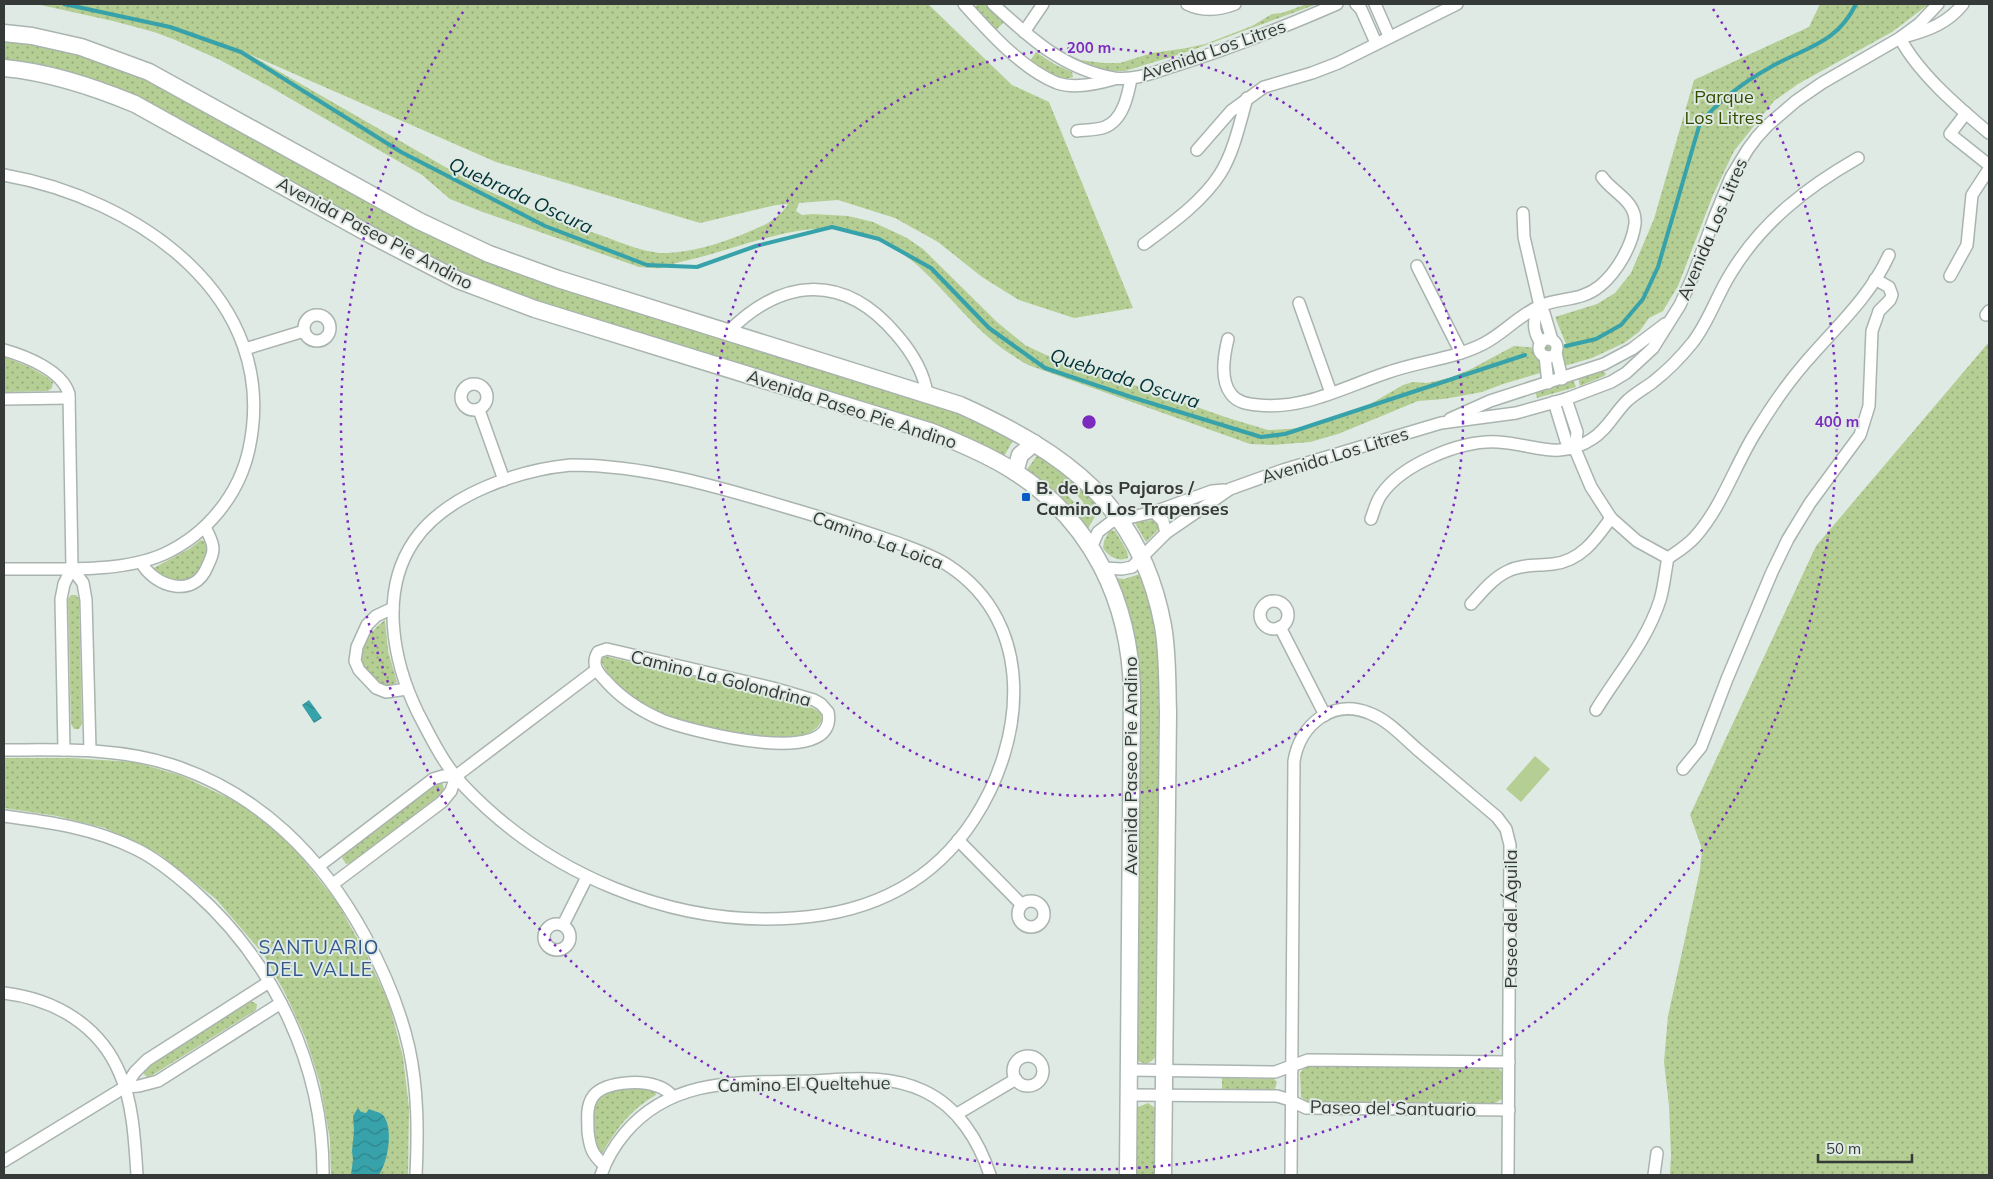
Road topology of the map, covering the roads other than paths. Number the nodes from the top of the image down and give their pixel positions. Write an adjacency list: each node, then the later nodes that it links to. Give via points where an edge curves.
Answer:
1 (993, 4): 12 (street, Avenida Los Litres)
2 (1187, 4): 3 (street, via 1211,10)
3 (1235, 4)
4 (1337, 4): 20 (street, Avenida Los Litres, via 1257,37)
5 (1356, 4): 16 (street)
6 (1375, 4): 14 (street)
7 (1457, 4): 14 (street)
8 (1938, 4): 15 (street, Avenida Los Litres)
9 (1962, 4): 15 (street, Avenida Los Litres, via 1929,31)
10 (1040, 5): 12 (street)
11 (968, 6): 21 (street, Avenida Los Litres, via 1023,62 1059,83)
12 (1024, 32): 17 (street, Avenida Los Litres, via 1059,59)
13 (4, 33): 42 (main road, Avenida Paseo Pie Andino, via 81,47 149,72 419,221 489,254)
14 (1389, 36): 16 (street)
15 (1900, 38): 23 (street, via 1905,49 1944,94); 40 (street, Avenida Los Litres, via 1796,101 1757,137 1731,177 1686,294)
16 (1376, 44): 22 (street, via 1312,73 1264,87)
17 (1076, 65): 19 (street, Avenida Los Litres, via 1089,72); 21 (street, via 1078,80)
18 (4, 68): 64 (main road, Avenida Paseo Pie Andino, via 64,79 136,104 458,280 535,309 932,432)
19 (1116, 78): 20 (street, Avenida Los Litres); 21 (street, Avenida Los Litres, via 1094,84)
20 (1131, 79): 24 (street, via 1126,104 1111,122 1105,127)
21 (1072, 84)
22 (1247, 98): 26 (street, via 1230,111); 33 (street, via 1220,174 1194,203)
23 (1966, 113): 25 (street); 28 (street, via 1950,134)
24 (1077, 131)
25 (1989, 133)
26 (1197, 150)
27 (1858, 158): 63 (street, via 1810,188 1771,221 1738,262 1700,331 1685,351 1631,398 1603,430)
28 (1989, 165)
29 (1989, 169): 36 (street, via 1972,195 1967,245)
30 (4, 175): 44 (street, via 57,188 94,202 162,242 214,290 235,324)
31 (1602, 176): 39 (street, via 1633,210 1634,228 1627,248 1615,270 1592,292)
32 (1523, 213): 39 (street, via 1524,237)
33 (1144, 244)
34 (1889, 255): 37 (street)
35 (1417, 266): 46 (street)
36 (1950, 276)
37 (1875, 279): 75 (street, via 1770,410 1714,510 1694,539); 90 (street, via 1889,287 1892,296 1878,311 1872,332 1869,406 1863,428 1795,527 1772,572 1701,747)
38 (1299, 303): 52 (street)
39 (1540, 306): 46 (street, via 1494,338); 47 (street, via 1544,313 1547,342 1557,347)
40 (1672, 318): 48 (street, Avenida Los Litres, via 1632,349); 50 (street, Avenida Los Litres, via 1646,356)
41 (304, 331): 44 (street)
42 (728, 332): 54 (main road, Avenida Paseo Pie Andino); 54 (street, via 755,308 778,298 810,290 842,293 868,307 899,338 920,371)
43 (1228, 339): 52 (street, via 1224,361 1226,384 1238,401 1289,405)
44 (245, 349): 71 (street, via 252,398 252,431 247,458 227,500)
45 (4, 350): 55 (street, via 29,359 58,377 66,385)
46 (1461, 353): 52 (street, via 1398,368)
47 (1551, 355): 49 (street); 51 (street)
48 (1604, 364): 49 (street, Avenida Los Litres); 50 (street, via 1611,371)
49 (1562, 379): 51 (street, Avenida Los Litres)
50 (1611, 382): 57 (street, Avenida Los Litres)
51 (1548, 383): 53 (street, Avenida Los Litres)
52 (1331, 393)
53 (1514, 393): 60 (street, via 1512,403); 61 (street, Avenida Los Litres)
54 (927, 394): 62 (main road, Avenida Paseo Pie Andino, via 960,405)
55 (69, 398): 56 (street); 77 (street)
56 (4, 399)
57 (1566, 399): 58 (street, Avenida Los Litres); 63 (street, via 1577,432)
58 (1554, 402): 60 (street, Avenida Los Litres); 63 (street, via 1565,437)
59 (479, 410): 65 (street)
60 (1516, 413): 61 (street, Avenida Los Litres)
61 (1441, 423): 66 (street, Avenida Los Litres)
62 (1034, 443): 64 (main road, via 1020,455); 68 (main road, Avenida Paseo Pie Andino, via 1085,480)
63 (1574, 449): 69 (street, via 1585,475); 70 (street, via 1558,451 1482,442 1451,450 1416,465 1394,480 1378,500)
64 (1015, 472): 73 (main road, Avenida Paseo Pie Andino, via 1052,501)
65 (504, 480): 81 (street, Camino La Loica, via 452,506 420,533 403,563); 93 (street, Camino La Loica, via 536,470 571,465 647,472 772,503 840,524 923,553 953,568 978,591 999,622 1015,680 1012,718 998,770 979,811)
66 (1230, 489): 67 (street, Avenida Los Litres); 72 (street, Avenida Los Litres)
67 (1154, 512): 68 (street, Avenida Los Litres); 72 (street, via 1163,521)
68 (1118, 518): 73 (street, Avenida Los Litres, via 1098,532); 74 (main road, Avenida Paseo Pie Andino)
69 (1611, 518): 75 (street, via 1637,541); 80 (street, via 1580,553 1555,564 1508,571)
70 (1371, 519)
71 (204, 527): 76 (street, via 174,549); 76 (street, via 212,543 212,553 202,577 192,584 182,587 159,582 148,574)
72 (1166, 532): 74 (street, Avenida Los Litres)
73 (1091, 548): 78 (main road, Avenida Paseo Pie Andino)
74 (1142, 557): 78 (street, Avenida Los Litres, via 1127,569); 105 (main road, Avenida Paseo Pie Andino, via 1160,611 1166,658)
75 (1668, 558): 85 (street, via 1661,599 1653,618 1629,662)
76 (141, 562): 77 (street, via 119,567)
77 (72, 568): 79 (street); 88 (street, via 61,599); 89 (street, via 82,583 86,600)
78 (1103, 568): 104 (main road, Avenida Paseo Pie Andino, via 1123,620 1131,671)
79 (4, 569)
80 (1471, 604)
81 (393, 608): 84 (street, Camino La Loica, via 396,645); 84 (street, via 376,616 367,625 357,647 356,661 359,670 376,688 386,692)
82 (1280, 627): 86 (street)
83 (596, 670): 83 (street, Camino La Golondrina, via 635,706 662,720 705,733 742,740 801,743 818,736 828,721 825,707 800,696 607,649 597,654); 91 (street)
84 (407, 688): 91 (street, Camino La Loica, via 434,743)
85 (1596, 710)
86 (1324, 715): 102 (street, Paseo del Águila, via 1354,709 1385,721 1506,829 1510,845); 103 (street, Paseo del Águila, via 1305,732 1294,761)
87 (4, 750): 88 (street)
88 (64, 750): 89 (street)
89 (90, 750): 94 (street, via 155,760 216,782 279,825)
90 (1683, 769)
91 (456, 776): 94 (street, via 432,779); 95 (street, Camino La Loica, via 516,832); 96 (street, via 451,791 442,802)
92 (4, 816): 99 (street, via 78,828 151,857 184,882 222,918)
93 (958, 840): 95 (street, Camino La Loica, via 931,867 893,894 862,907 803,918 756,919 709,914 656,903); 97 (street)
94 (319, 866): 96 (street)
95 (587, 877): 98 (street)
96 (333, 884): 119 (street, via 374,952 404,1029 417,1107)
97 (1021, 904)
98 (563, 925)
99 (269, 982): 101 (street); 107 (street, via 147,1060)
100 (4, 993): 107 (street, via 42,1002 81,1022 107,1050)
101 (281, 1003): 107 (street, via 158,1081); 118 (street, via 310,1080 320,1133)
102 (1509, 1062): 103 (street, via 1308,1060); 112 (street, Paseo del Águila)
103 (1292, 1066): 105 (street, via 1275,1072); 111 (street, Paseo del Águila)
104 (1130, 1070): 105 (street); 108 (main road, Avenida Paseo Pie Andino)
105 (1164, 1071): 109 (main road, Avenida Paseo Pie Andino)
106 (1016, 1079): 113 (street)
107 (125, 1087): 115 (street); 117 (street)
108 (1129, 1095): 109 (street, Paseo del Santuario); 121 (main road, Avenida Paseo Pie Andino)
109 (1164, 1095): 111 (street, Paseo del Santuario, via 1276,1096); 122 (main road, Avenida Paseo Pie Andino)
110 (673, 1097): 113 (street, Camino El Queltehue, via 696,1088 723,1084 880,1079 926,1091); 116 (street, Camino El Queltehue, via 636,1121 619,1141); 116 (street, Camino El Queltehue, via 663,1088 646,1084 609,1085 595,1094 588,1110 589,1144)
111 (1292, 1102): 112 (street, Paseo del Santuario, via 1306,1108); 123 (street, Paseo del Águila)
112 (1509, 1110): 124 (street, Paseo del Águila)
113 (957, 1114): 120 (street, Camino El Queltehue, via 977,1145)
114 (1657, 1153): 125 (street)
115 (4, 1161)
116 (602, 1170)
117 (137, 1175)
118 (323, 1175)
119 (416, 1175)
120 (990, 1175)
121 (1128, 1175)
122 (1162, 1175)
123 (1291, 1175)
124 (1508, 1175)
125 (1654, 1175)

